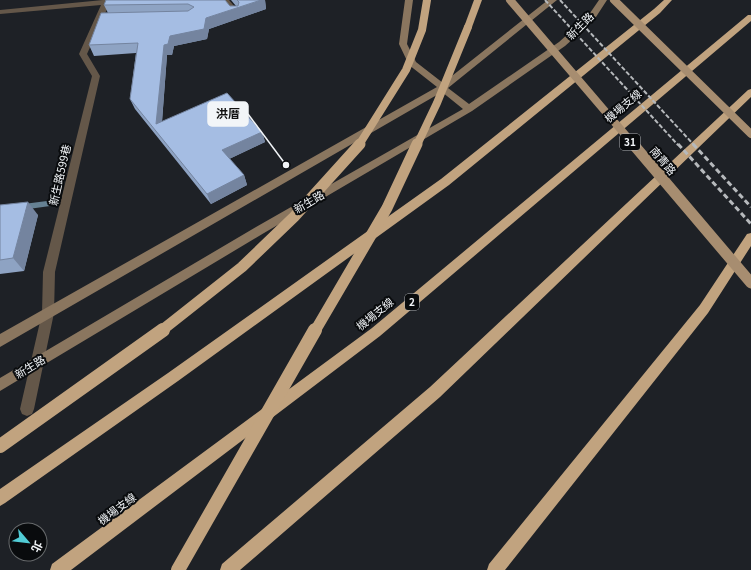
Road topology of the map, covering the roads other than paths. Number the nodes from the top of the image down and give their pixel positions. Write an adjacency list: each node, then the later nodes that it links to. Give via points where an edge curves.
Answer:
1 (225, 0): 12 (lane)
2 (409, 0): 14 (main road, via 403,44 412,64)
3 (427, 0): 25 (highway, bridge, via 422,30 406,70 386,104 356,150 294,217 242,267 177,320)
4 (478, 0): 28 (highway, bridge, via 437,103 387,208)
5 (510, 0): 19 (main road, 南青路 / 31, bridge)
6 (553, 0): 14 (main road)
7 (603, 0): 16 (main road, 新生路, via 591,18 562,44)
8 (614, 0): 17 (main road, bridge)
9 (668, 0): 26 (highway, via 445,182 173,378)
10 (106, 1): 11 (lane); 20 (lane, 新生路599巷, via 101,20 83,54 96,76 49,272)
11 (0, 12)
12 (236, 13)
13 (751, 17): 27 (highway, 機場支線 / 2, via 376,332)
14 (442, 88): 16 (main road); 20 (main road)
15 (751, 92): 29 (highway, via 435,392)
16 (470, 109): 22 (main road, 新生路, via 260,230)
17 (751, 134)
18 (751, 237): 30 (highway, via 704,309)
19 (751, 283)
20 (48, 313): 21 (main road); 22 (lane, 新生路599巷)
21 (0, 341)
22 (36, 364): 23 (main road, 新生路); 24 (lane, 新生路599巷)
23 (0, 385)
24 (26, 410)
25 (0, 446)
26 (0, 498)
27 (58, 570)
28 (178, 570)
29 (228, 570)
30 (495, 570)

